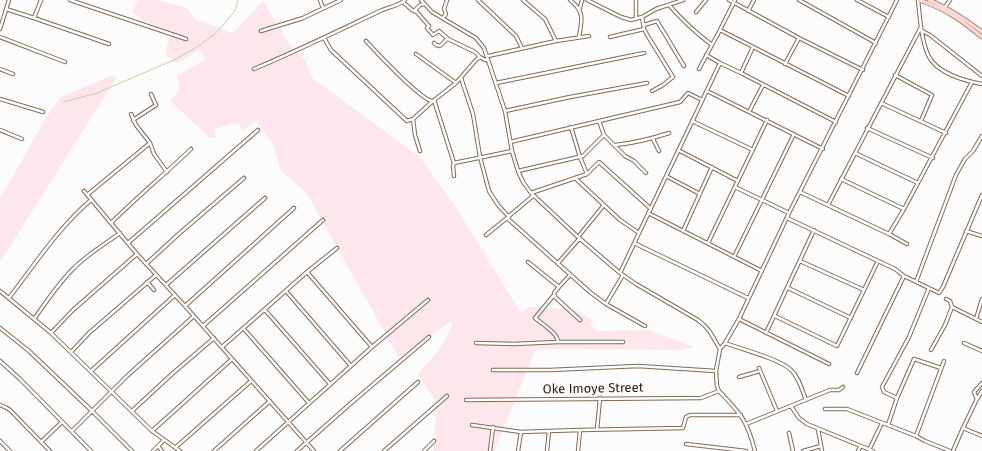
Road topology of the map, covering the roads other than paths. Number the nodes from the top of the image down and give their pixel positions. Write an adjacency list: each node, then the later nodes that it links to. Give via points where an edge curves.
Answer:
1 (9, 0): 31 (street)
2 (41, 0): 37 (street)
3 (70, 0): 54 (street)
4 (320, 0): 29 (street)
5 (341, 0): 29 (street)
6 (421, 0): 26 (street)
7 (446, 0): 38 (street, via 446,14)
8 (478, 0): 63 (street, via 516,36)
9 (523, 0): 57 (street, via 545,19)
10 (570, 0): 30 (street)
11 (582, 0): 30 (street)
12 (587, 0): 39 (street, via 626,19)
13 (636, 0): 39 (street)
14 (683, 0): 27 (street)
15 (706, 0): 34 (street)
16 (729, 0): 25 (street)
17 (754, 0): 32 (street)
18 (799, 0): 59 (street)
19 (857, 0): 36 (street)
20 (897, 0): 36 (street)
21 (919, 0): 43 (street); 51 (main road, via 944,9)
22 (929, 0): 28 (main road)
23 (950, 0): 28 (street)
24 (404, 1): 33 (street); 52 (street)
25 (734, 1): 32 (street); 44 (street)
26 (424, 4): 33 (street, via 416,8); 38 (street)
27 (669, 5): 35 (street); 61 (street, via 695,33)
28 (945, 7): 46 (main road)
29 (323, 8): 45 (street, via 293,22)
30 (580, 8): 49 (street, via 582,15)
31 (6, 9): 37 (street); 41 (street)
32 (748, 11): 53 (street)
33 (416, 12): 55 (street, via 429,26 431,34 439,31)
34 (696, 12)
35 (642, 17): 39 (street); 40 (street)
36 (888, 17): 59 (street)
37 (34, 18): 60 (street)
38 (443, 18): 67 (street, via 480,42)
39 (636, 19)
40 (644, 25): 42 (street); 72 (street, via 658,21)
41 (0, 29)
42 (644, 29): 50 (street); 88 (street, via 673,75 672,79)
43 (921, 29): 79 (street); 80 (street); 82 (street, via 929,57 935,64 951,75)
44 (720, 30): 61 (street); 62 (street)
45 (261, 31)
46 (982, 32)
47 (589, 36): 49 (street)
48 (0, 37): 69 (street)
49 (579, 37): 57 (street)
50 (610, 37)
51 (982, 37)
52 (324, 38): 74 (street); 100 (street, via 331,50 407,121)
53 (799, 38): 71 (street); 76 (street)
54 (186, 39)
55 (448, 39): 58 (street, via 440,46); 68 (street, via 475,52)
56 (366, 41): 93 (street, via 425,98)
57 (556, 41): 63 (street)
58 (434, 43)
59 (876, 43): 76 (street)
60 (109, 44)
61 (712, 45): 66 (street)
62 (753, 47): 71 (street); 77 (street)
63 (522, 48): 67 (street)
64 (644, 53): 83 (street)
65 (416, 54): 85 (street)
66 (706, 55): 70 (street); 75 (street)
67 (488, 57): 68 (street, via 485,60); 83 (street)
68 (480, 58): 81 (street)
69 (65, 62)
70 (720, 63): 77 (street); 89 (street)
71 (785, 64): 91 (street)
72 (684, 66)
73 (0, 69): 78 (street)
74 (254, 69)
75 (699, 69)
76 (863, 70): 91 (street)
77 (741, 72): 87 (street)
78 (13, 74)
79 (895, 75): 95 (street); 105 (street, via 932,95)
80 (982, 76)
81 (462, 78): 85 (street); 129 (street, via 473,114)
82 (972, 82): 86 (street); 111 (street)
83 (496, 83): 96 (street)
84 (647, 83): 96 (street)
85 (456, 84): 93 (street)
86 (982, 84)
87 (763, 85): 98 (street); 106 (street)
88 (652, 91)
89 (706, 91): 94 (street); 98 (street)
90 (151, 94): 101 (street, via 156,105)
91 (849, 96): 106 (street)
92 (0, 99): 97 (street)
93 (433, 100): 100 (street); 132 (street)
94 (702, 100): 103 (street, via 688,93 680,102); 104 (street)
95 (881, 103): 105 (street); 108 (street)
96 (505, 111): 118 (street)
97 (43, 112)
98 (749, 112): 102 (street)
99 (131, 114): 101 (street)
100 (413, 119): 125 (street)
101 (133, 120): 119 (street)
102 (767, 120): 113 (street); 124 (street)
103 (599, 121): 107 (street); 114 (street)
104 (692, 121): 123 (street); 124 (street)
105 (921, 121): 111 (street)
106 (836, 122): 122 (street)
107 (571, 127): 118 (street); 130 (street)
108 (868, 128): 128 (street); 131 (street)
109 (0, 130): 116 (street)
110 (258, 130): 175 (street)
111 (946, 132): 131 (street)
112 (669, 133): 117 (street)
113 (794, 134): 122 (street); 154 (street)
114 (604, 135): 120 (street); 130 (street)
115 (982, 136): 195 (street, via 956,175)
116 (22, 139)
117 (653, 139): 120 (street); 127 (street)
118 (510, 142): 126 (street)
119 (150, 143): 135 (street); 148 (street)
120 (614, 145): 136 (street)
121 (191, 148): 135 (street)
122 (823, 149): 147 (street)
123 (678, 150): 133 (street); 139 (street)
124 (753, 150): 143 (street)
125 (420, 151)
126 (512, 151): 129 (street); 134 (street)
127 (659, 151)
128 (855, 153): 142 (street); 144 (street)
129 (480, 157): 132 (street); 162 (street, via 489,191)
130 (580, 157): 134 (street); 137 (street)
131 (932, 158): 144 (street)
132 (454, 163): 138 (street)
133 (712, 167): 143 (street); 149 (street)
134 (518, 171): 150 (street, via 522,182)
135 (166, 172): 165 (street)
136 (646, 173)
137 (587, 174): 141 (street); 158 (street, via 600,163)
138 (454, 176)
139 (666, 176): 149 (street); 158 (street)
140 (244, 178): 186 (street)
141 (575, 178): 150 (street); 155 (street)
142 (841, 179): 156 (street); 159 (street)
143 (738, 181): 145 (street)
144 (918, 184): 159 (street)
145 (735, 187): 154 (street); 177 (street)
146 (84, 190): 148 (street)
147 (800, 192): 156 (street); 161 (street)
148 (87, 194): 153 (street)
149 (700, 194): 167 (street)
150 (532, 195): 162 (street); 174 (street)
151 (982, 195): 168 (street)
152 (265, 198): 196 (street)
153 (91, 200): 165 (street); 206 (street, via 77,212)
154 (762, 200): 161 (street); 181 (street)
155 (604, 205): 170 (street); 174 (street)
156 (828, 205): 171 (street)
157 (294, 208): 212 (street)
158 (650, 208): 160 (street)
159 (904, 209): 171 (street)
160 (648, 213): 167 (street); 170 (street)
161 (789, 214): 163 (street)
162 (508, 217): 172 (street); 185 (street)
163 (787, 218): 166 (street); 187 (street)
164 (323, 220): 223 (street)
165 (111, 224): 169 (street)
166 (814, 230): 182 (street); 183 (street)
167 (683, 231): 177 (street)
168 (966, 231): 173 (street); 199 (street, via 942,291 939,293)
169 (120, 233): 175 (street); 219 (street, via 74,267)
170 (639, 233): 176 (street)
171 (889, 234): 178 (street)
172 (486, 235)
173 (982, 236)
174 (578, 238): 185 (street); 189 (street)
175 (128, 243): 180 (street)
176 (634, 243): 189 (street); 207 (street)
177 (708, 243): 181 (street)
178 (906, 244)
179 (337, 248): 188 (street)
180 (137, 254): 186 (street); 227 (street)
181 (734, 257): 187 (street)
182 (800, 261): 198 (street); 201 (street)
183 (878, 261): 193 (street); 201 (street)
184 (528, 262): 197 (street)
185 (558, 263): 191 (street)
186 (146, 264): 190 (street)
187 (762, 271): 207 (street)
188 (307, 272): 203 (street); 236 (street)
189 (620, 273): 192 (street)
190 (156, 275): 194 (street); 196 (street)
191 (570, 275): 197 (street); 211 (street)
192 (623, 275): 211 (street); 238 (street, via 698,320 710,332)
193 (904, 276): 195 (street); 251 (street)
194 (147, 282): 200 (street); 241 (street)
195 (916, 282): 199 (street)
196 (166, 285): 204 (street)
197 (560, 287): 205 (street)
198 (788, 288): 216 (street); 218 (street)
199 (929, 288): 263 (street, via 910,337 882,387 884,392)
200 (154, 290)
201 (864, 290): 218 (street)
202 (0, 291): 206 (street)
203 (286, 291): 214 (street); 246 (street)
204 (175, 295): 212 (street); 249 (street)
205 (554, 295): 221 (street); 231 (street, via 535,318 558,338)
206 (9, 298): 219 (street)
207 (748, 298): 217 (street)
208 (946, 298): 213 (street)
209 (982, 299): 220 (street)
210 (428, 300): 236 (street)
211 (606, 304): 224 (street)
212 (185, 306): 215 (street)
213 (952, 307): 220 (street); 239 (street)
214 (265, 310): 226 (street); 256 (street)
215 (194, 316): 223 (street); 258 (street)
216 (774, 316): 218 (street, via 837,346); 228 (street)
217 (739, 318): 228 (street); 234 (street)
218 (851, 318)
219 (34, 319): 227 (street)
220 (976, 319): 222 (street)
221 (580, 320)
222 (982, 322)
223 (203, 326): 230 (street)
224 (645, 326)
225 (0, 328): 272 (street, via 29,351)
226 (244, 329): 237 (street); 268 (street)
227 (50, 333): 241 (street)
228 (766, 333): 245 (street)
229 (429, 337): 298 (street)
230 (214, 338): 237 (street); 273 (street)
231 (558, 342): 232 (street); 233 (street)
232 (623, 342)
233 (476, 343)
234 (725, 343): 238 (street); 266 (street, via 779,362 791,370 796,375)
235 (964, 343): 240 (street)
236 (372, 347): 246 (street)
237 (222, 348): 242 (street)
238 (720, 349): 250 (street)
239 (931, 350)
240 (982, 351)
241 (71, 352): 249 (street)
242 (232, 359): 253 (street); 288 (street)
243 (0, 361): 276 (street)
244 (944, 361): 247 (street)
245 (829, 364)
246 (351, 366): 256 (street)
247 (941, 368): 263 (street, via 914,359); 292 (street)
248 (493, 370): 250 (street, via 638,366)
249 (91, 371): 258 (street)
250 (716, 371): 259 (street)
251 (858, 373)
252 (739, 377): 274 (street, via 759,369)
253 (251, 381): 267 (street); 302 (street)
254 (418, 382): 316 (street)
255 (982, 383): 264 (street, via 974,392)
256 (330, 384): 268 (street)
257 (842, 387): 266 (street)
258 (112, 390): 272 (street); 273 (street)
259 (719, 391): 262 (street, Oke Imoye Street, via 700,398); 275 (street)
260 (982, 391): 264 (street)
261 (447, 396): 317 (street)
262 (600, 398): 265 (street, Oke Imoye Street); 286 (street)
263 (897, 398): 281 (street)
264 (977, 399): 283 (street)
265 (466, 400)
266 (806, 400): 270 (street)
267 (270, 401): 277 (street); 312 (street)
268 (309, 404): 277 (street)
269 (0, 405): 297 (street, via 10,410)
270 (791, 406): 274 (street); 284 (street, via 802,421)
271 (825, 409): 278 (street, via 847,408)
272 (92, 411): 287 (street); 308 (street)
273 (132, 411): 288 (street)
274 (777, 411): 279 (street)
275 (742, 415): 279 (street); 286 (street, via 690,415 686,417 683,428)
276 (62, 422): 287 (street); 297 (street)
277 (288, 422): 298 (street); 313 (street)
278 (882, 423): 281 (street); 304 (street)
279 (746, 424): 324 (street)
280 (472, 425): 282 (street)
281 (888, 425): 292 (street)
282 (493, 428): 290 (street); 319 (street)
283 (963, 428): 293 (street); 330 (street)
284 (818, 429): 301 (street); 303 (street)
285 (580, 430): 286 (street); 289 (street); 322 (street)
286 (597, 430)
287 (72, 431): 307 (street)
288 (152, 431): 294 (street)
289 (549, 431): 290 (street); 321 (street)
290 (521, 432): 320 (street)
291 (789, 432): 325 (street)
292 (916, 436): 330 (street)
293 (982, 436)
294 (164, 440): 300 (street); 302 (street)
295 (0, 441): 305 (street)
296 (434, 441): 318 (street)
297 (41, 442): 306 (street)
298 (306, 442): 314 (street); 315 (street)
299 (686, 444): 323 (street)
300 (158, 446): 309 (street); 310 (street)
301 (821, 446): 326 (street); 327 (street)
302 (176, 447): 311 (street)
303 (860, 447): 304 (street); 328 (street)
304 (869, 450): 329 (street)
305 (10, 451)
306 (50, 451)
307 (91, 451)
308 (132, 451)
309 (153, 451)
310 (162, 451)
311 (180, 451)
312 (214, 451)
313 (256, 451)
314 (297, 451)
315 (314, 451)
316 (340, 451)
317 (384, 451)
318 (424, 451)
319 (490, 451)
320 (518, 451)
321 (547, 451)
322 (578, 451)
323 (746, 451)
324 (755, 451)
325 (793, 451)
326 (803, 451)
327 (822, 451)
328 (858, 451)
329 (873, 451)
330 (952, 451)

